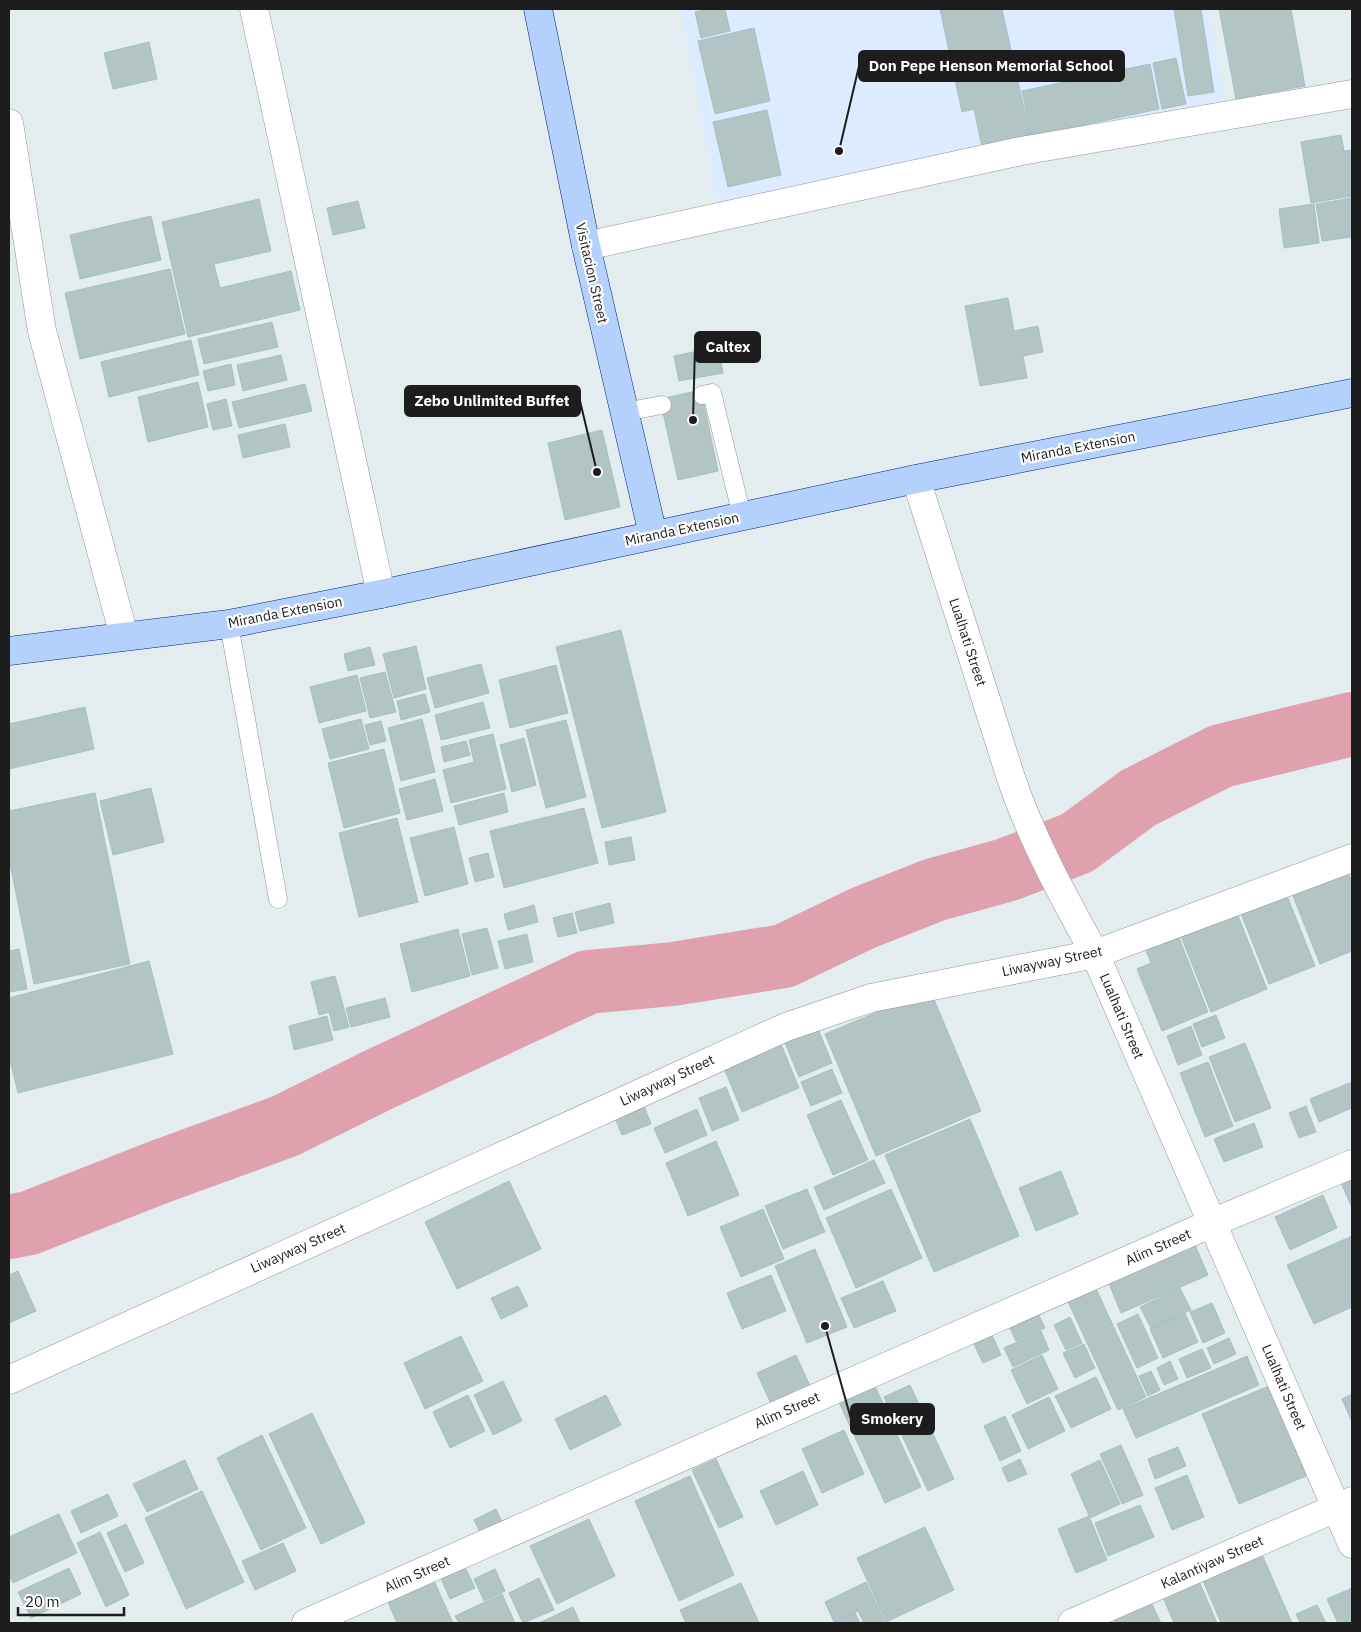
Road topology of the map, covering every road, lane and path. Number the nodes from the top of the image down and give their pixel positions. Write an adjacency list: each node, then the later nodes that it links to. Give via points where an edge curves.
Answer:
1 (254, 9): 13 (street)
2 (538, 9): 5 (main road, Visitacion Street)
3 (1352, 94): 5 (street, via 1020,151)
4 (9, 123): 15 (street, via 42,332)
5 (586, 246): 9 (main road, Visitacion Street)
6 (1352, 393): 10 (main road, Miranda Extension)
7 (702, 395): 11 (lane, via 712,393)
8 (662, 405): 9 (lane)
9 (624, 412): 12 (main road, Visitacion Street)
10 (916, 479): 11 (main road, Miranda Extension); 19 (street, Lualhati Street, via 1027,822)
11 (742, 516): 12 (main road, Miranda Extension)
12 (653, 535): 13 (main road, Miranda Extension)
13 (381, 594): 14 (main road, Miranda Extension)
14 (229, 624): 15 (main road, Miranda Extension); 18 (lane)
15 (124, 636): 16 (main road, Miranda Extension)
16 (9, 651)
17 (1352, 858): 19 (street, Liwayway Street)
18 (278, 899)
19 (1095, 954): 21 (street, Lualhati Street); 22 (street, Liwayway Street, via 871,998 786,1027)
20 (1352, 1164): 21 (street, Alim Street)
21 (1212, 1223): 23 (street, Lualhati Street); 25 (street, Alim Street)
22 (9, 1380)
23 (1344, 1505): 24 (street, Lualhati Street); 26 (street, Kalantiyaw Street)
24 (1352, 1544)
25 (306, 1623)
26 (1072, 1623)

